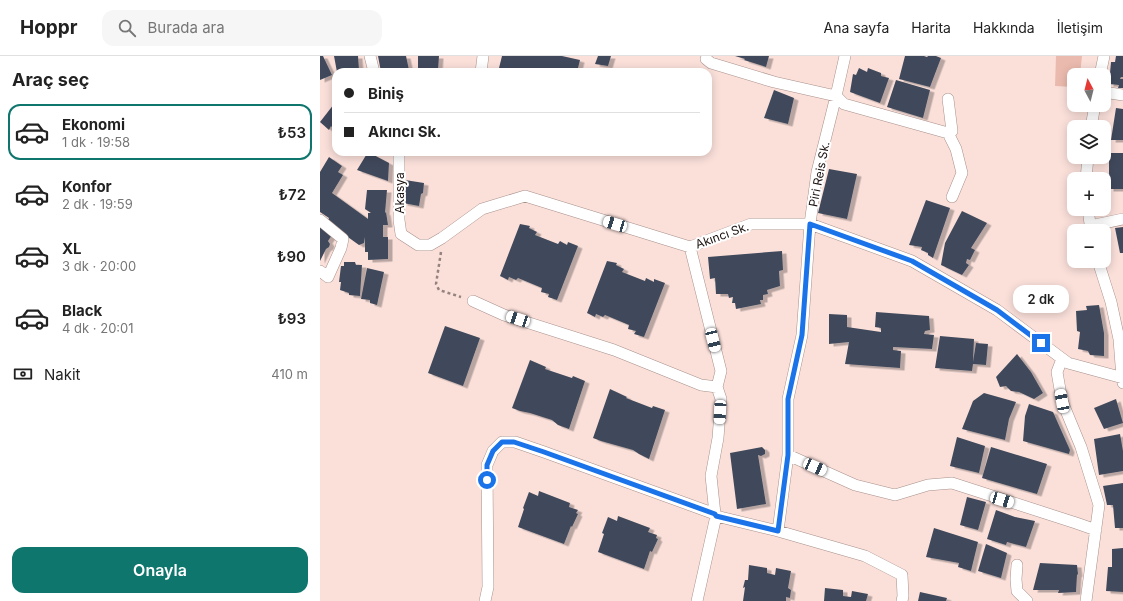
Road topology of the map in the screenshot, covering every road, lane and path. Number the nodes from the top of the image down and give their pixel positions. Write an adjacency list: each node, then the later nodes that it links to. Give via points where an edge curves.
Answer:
1 (370, 56): 6 (street)
2 (483, 56): 7 (street)
3 (845, 56): 11 (street, Piri Reis Sk.)
4 (1104, 56): 8 (street)
5 (706, 59): 11 (street, via 711,63 774,82)
6 (373, 68)
7 (482, 68)
8 (1101, 68)
9 (1111, 93): 10 (street)
10 (1123, 95)
11 (836, 96): 13 (street, via 844,104); 18 (street, Piri Reis Sk., via 817,172)
12 (948, 99): 13 (street, via 952,130)
13 (948, 133): 15 (street, via 956,149 962,173)
14 (399, 156): 20 (street, Akasya, via 399,220)
15 (952, 197)
16 (1123, 219): 19 (street)
17 (320, 220): 24 (street, via 343,239 328,276)
18 (810, 224): 22 (street, Akıncı Sk., via 751,224); 26 (street, Akıncı Sk., via 912,261 997,310); 29 (street, Piri Reis Sk., via 802,335 788,399)
19 (1105, 224)
20 (402, 234): 21 (street, Akıncı Sk., via 418,245)
21 (439, 240): 22 (street, Akıncı Sk., via 482,209 525,196); 25 (path, via 442,254 436,284 439,290)
22 (690, 247): 28 (street, via 721,371)
23 (1100, 268): 27 (street, via 1119,339)
24 (320, 271)
25 (473, 301): 28 (street, via 504,315 614,350 701,385)
26 (1062, 359): 27 (street, Akıncı Sk.); 31 (street, via 1057,372 1062,401 1081,447 1098,505)
27 (1123, 380)
28 (717, 387): 30 (street, via 721,399 718,438 711,476)
29 (788, 455): 31 (street, via 855,485 895,495 928,485 952,483); 32 (street, Piri Reis Sk.)
30 (715, 515): 32 (street); 34 (street, via 544,452 514,442 502,442 493,451 487,465 488,587); 35 (street)
31 (1096, 530): 38 (street)
32 (778, 531): 36 (street, via 865,556 902,575)
33 (1018, 565): 37 (street, via 1018,591)
34 (485, 601)
35 (697, 601)
36 (902, 601)
37 (1027, 601)
38 (1086, 601)

